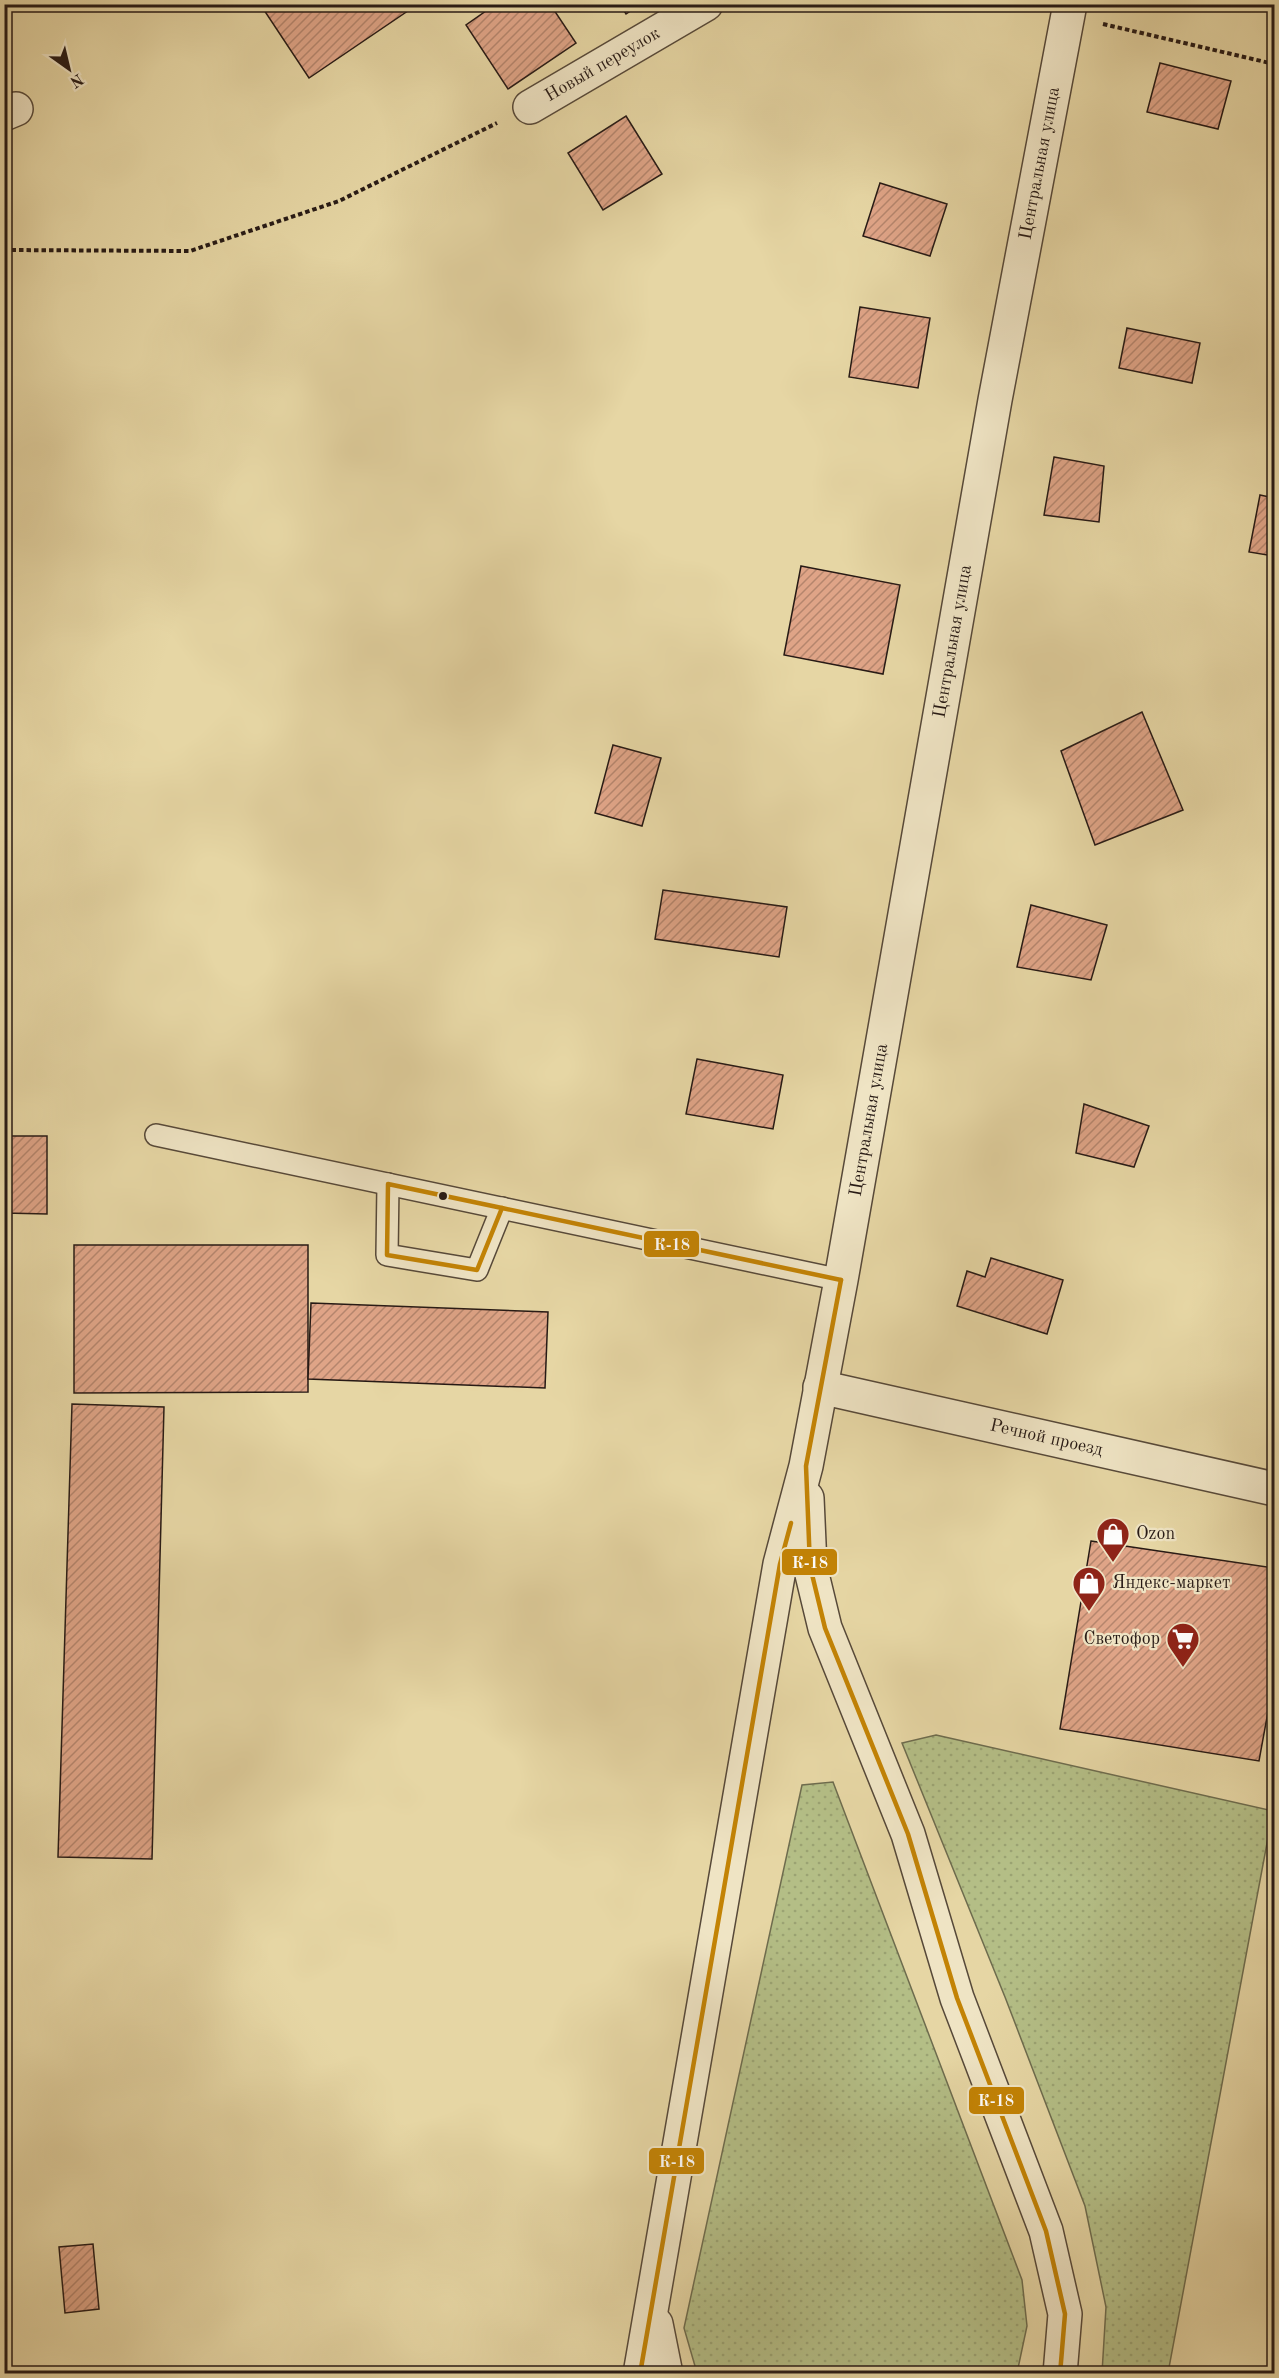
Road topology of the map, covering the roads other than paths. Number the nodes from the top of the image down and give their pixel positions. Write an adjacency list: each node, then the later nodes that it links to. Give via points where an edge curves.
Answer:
1 (706, 4): 3 (street, Новый переулок)
2 (1070, 4): 7 (street, Центральная улица, via 991,423)
3 (530, 106)
4 (156, 1136): 5 (lane)
5 (388, 1184): 6 (lane); 6 (lane, via 387,1254 477,1270)
6 (502, 1208): 7 (lane)
7 (842, 1280): 8 (street, Центральная улица)
8 (820, 1388): 9 (street, Центральная улица); 10 (street, Речной проезд)
9 (806, 1466): 11 (street, via 780,1564); 14 (street, via 810,1566 825,1628 909,1834 957,1998 1046,2231 1065,2314)
10 (1275, 1489)
11 (652, 2305): 12 (street); 13 (street)
12 (640, 2373)
13 (666, 2373)
14 (1060, 2373)

